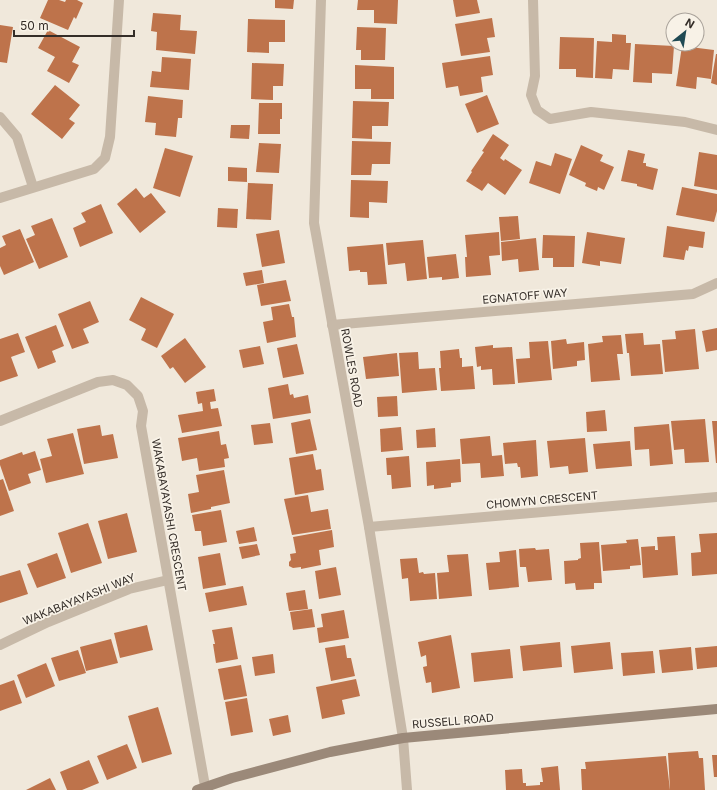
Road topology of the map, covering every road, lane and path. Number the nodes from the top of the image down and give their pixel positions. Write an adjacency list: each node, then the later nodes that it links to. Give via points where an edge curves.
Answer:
1 (119, 0): 6 (street, via 110,138 105,158 94,169)
2 (321, 0): 9 (street, ROWLES ROAD, via 314,224)
3 (533, 0): 5 (street, via 535,76 532,95 537,110 550,119 591,112 685,122)
4 (0, 117): 6 (street, via 17,137)
5 (717, 130)
6 (33, 187): 7 (street)
7 (0, 198)
8 (717, 283): 9 (street, EGNATOFF WAY, via 693,294)
9 (332, 325): 12 (street, ROWLES ROAD)
10 (0, 421): 13 (street, WAKABAYAYASHI CRESCENT, via 98,382 113,380 127,385 138,396 143,411 141,426)
11 (717, 497): 12 (street, CHOMYN CRESCENT)
12 (369, 527): 16 (street, ROWLES ROAD)
13 (168, 580): 14 (street, WAKABAYAYASHI WAY, via 129,589); 17 (street, WAKABAYAYASHI CRESCENT)
14 (0, 645)
15 (717, 709): 16 (street, RUSSELL ROAD)
16 (403, 738): 17 (street, RUSSELL ROAD, via 330,752); 18 (street, ROWLES ROAD)
17 (201, 788)
18 (407, 790)

